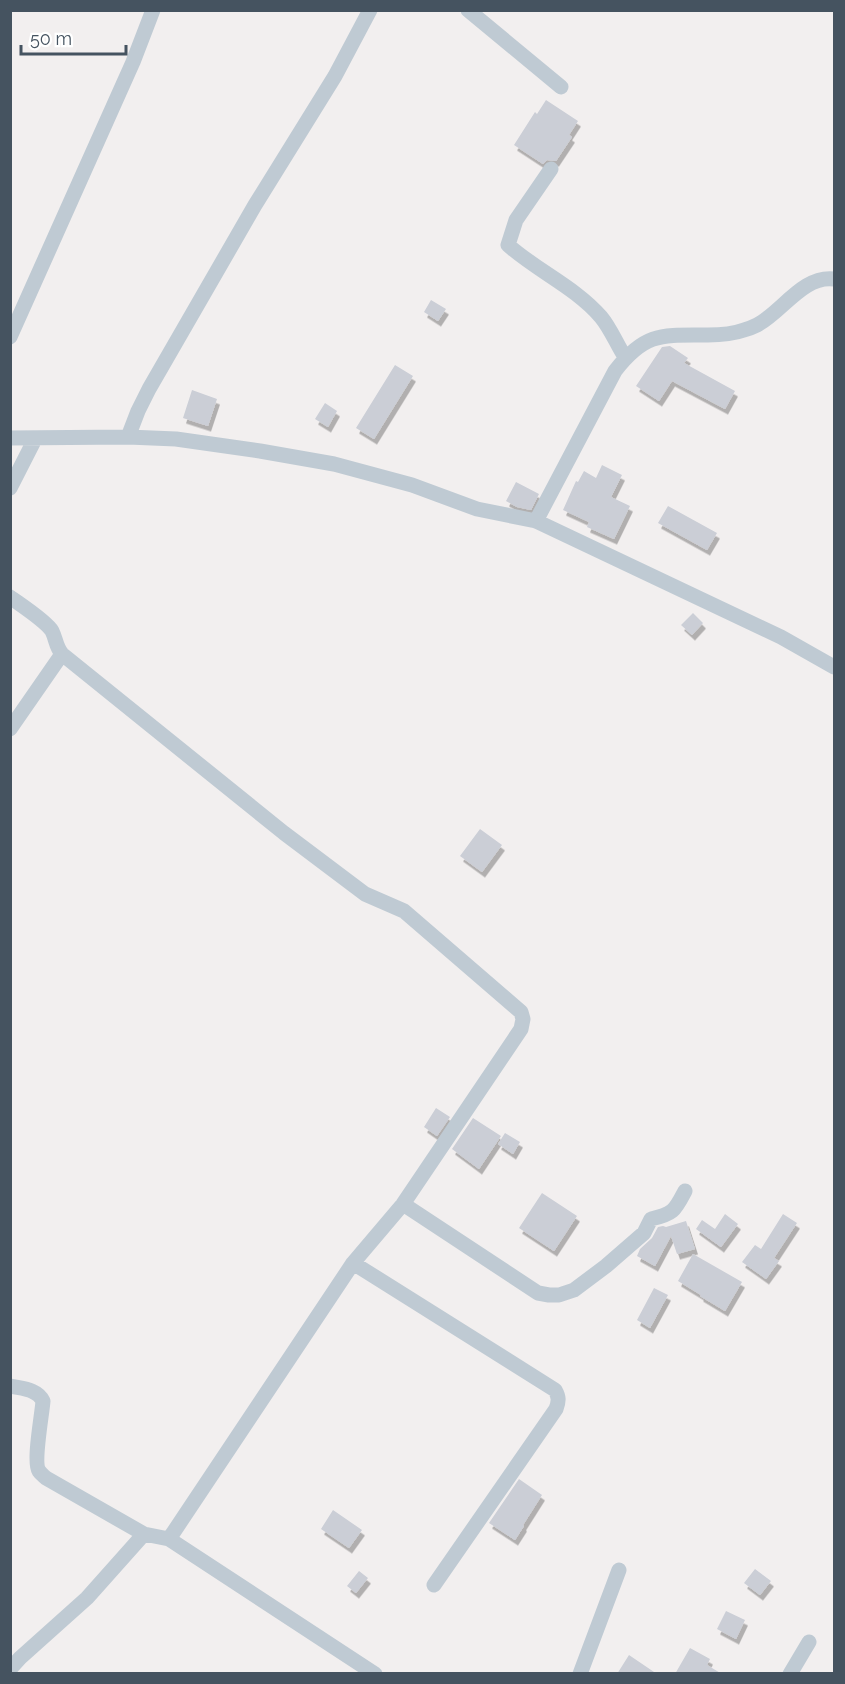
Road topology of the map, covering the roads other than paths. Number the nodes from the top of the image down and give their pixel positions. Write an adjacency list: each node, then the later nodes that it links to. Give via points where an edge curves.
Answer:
1 (153, 10): 7 (street)
2 (370, 10): 9 (street, via 335,76 149,389)
3 (468, 10): 4 (street)
4 (561, 87)
5 (551, 169): 8 (street, via 516,220 508,244 601,317)
6 (834, 279): 8 (street, via 805,287 758,325 740,332 670,334 651,339)
7 (10, 337)
8 (625, 357): 13 (street)
9 (128, 437): 11 (street); 13 (street, via 176,439 334,464 412,484 477,509)
10 (10, 438): 11 (street)
11 (34, 439): 12 (street)
12 (10, 488)
13 (536, 521): 16 (street)
14 (10, 597): 15 (street, via 47,625)
15 (62, 654): 17 (street); 19 (street, via 356,888 404,911 521,1012 521,1029)
16 (834, 667)
17 (10, 729)
18 (685, 1191): 19 (street, via 675,1209 651,1219 644,1233 606,1266 574,1290 559,1295 538,1293)
19 (403, 1204): 20 (street)
20 (353, 1263): 23 (street); 25 (street, via 555,1390 558,1396 555,1408)
21 (10, 1386): 22 (street, via 33,1392 43,1401 36,1465 39,1472)
22 (144, 1534): 23 (street); 27 (street, via 99,1587)
23 (169, 1539): 29 (street)
24 (618, 1570): 28 (street)
25 (434, 1585)
26 (809, 1642): 30 (street)
27 (10, 1669)
28 (582, 1673)
29 (375, 1674)
30 (790, 1674)

